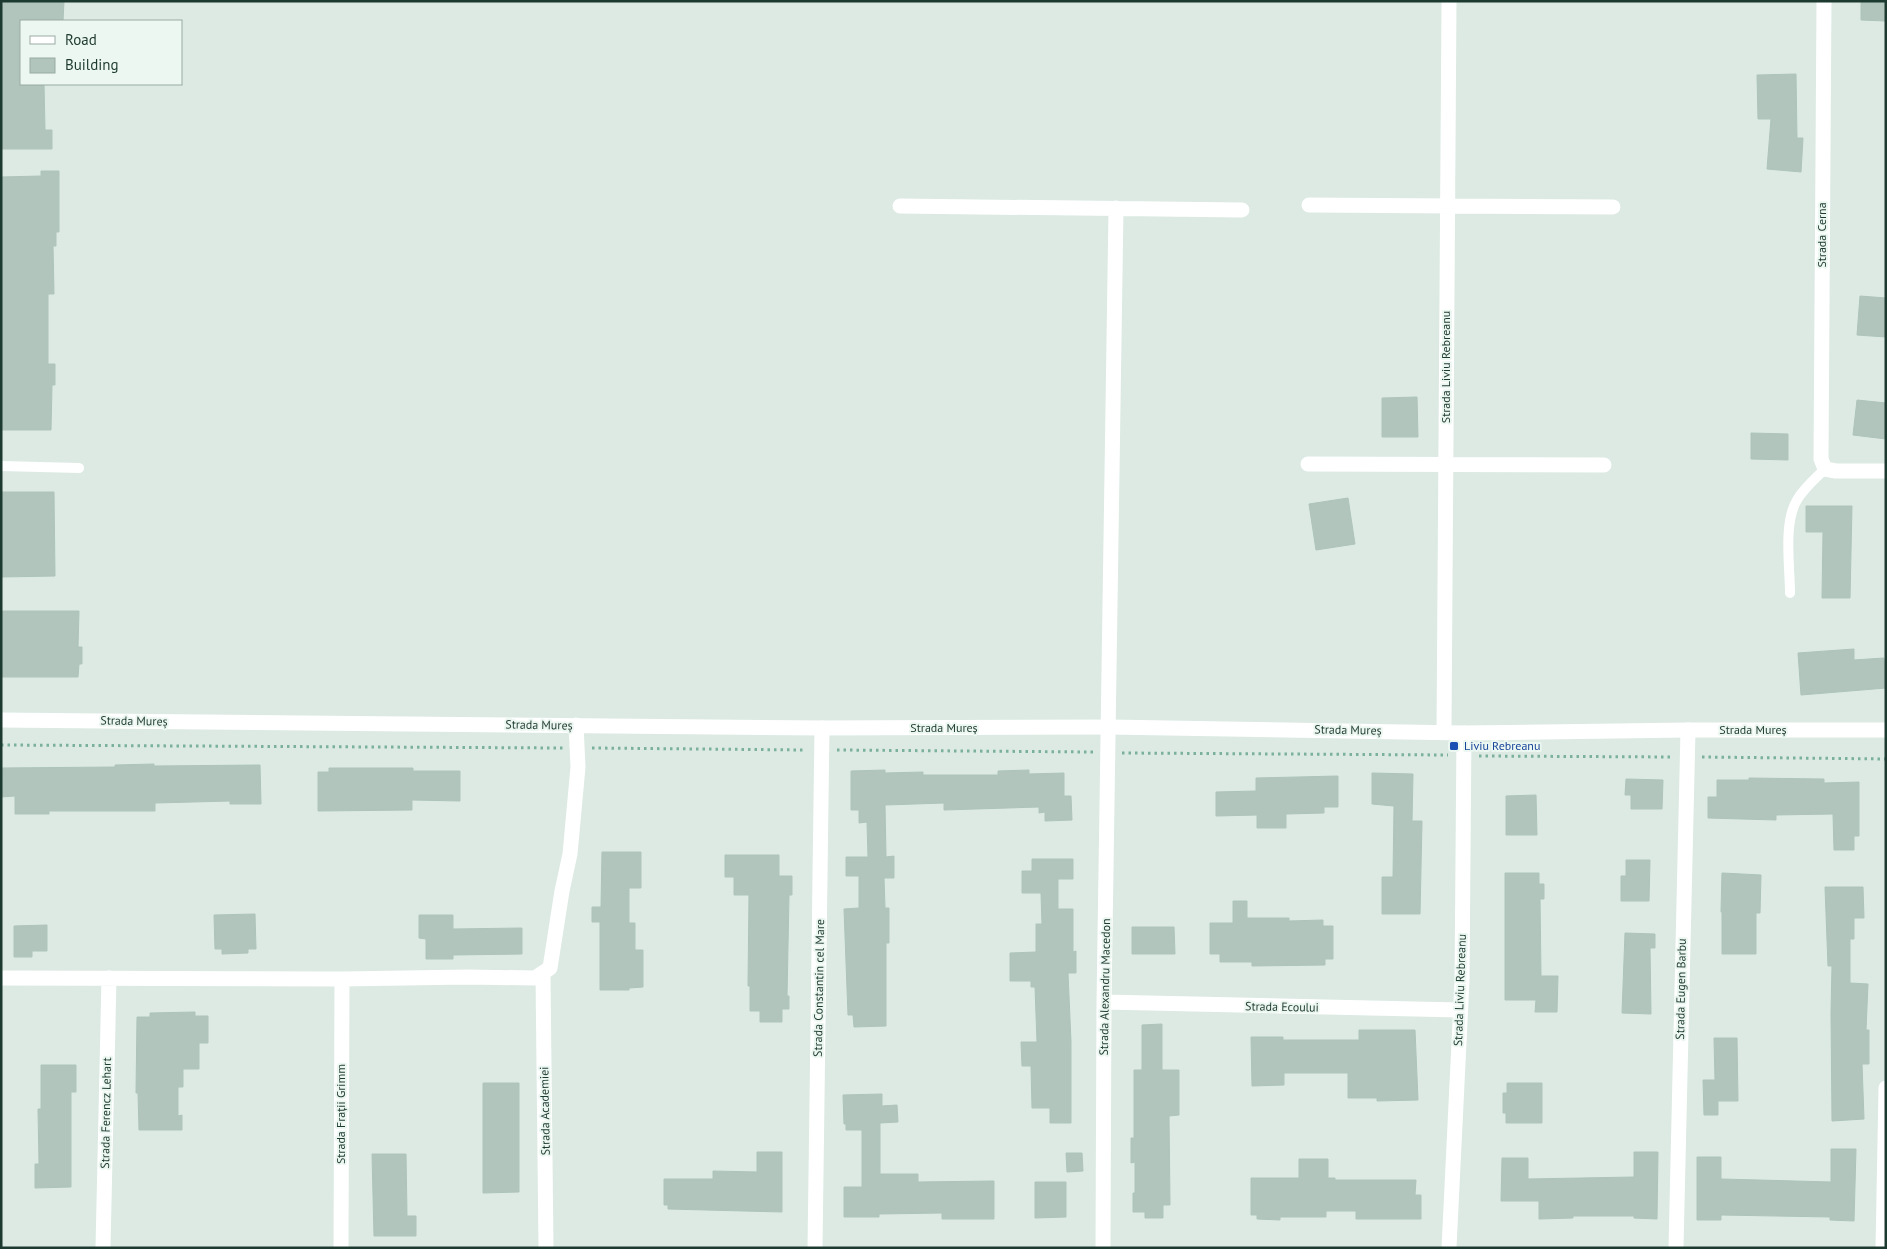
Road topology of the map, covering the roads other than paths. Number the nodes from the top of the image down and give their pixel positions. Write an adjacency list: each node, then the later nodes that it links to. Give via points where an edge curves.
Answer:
1 (1449, 1): 5 (street, Strada Liviu Rebreanu)
2 (1824, 1): 14 (street, Strada Cerna, via 1820,459)
3 (1309, 205): 5 (street)
4 (900, 206): 7 (street)
5 (1448, 206): 6 (street); 10 (street, Strada Liviu Rebreanu)
6 (1613, 206)
7 (1116, 208): 8 (street); 19 (street, Strada Alexandru Macedon)
8 (1242, 210)
9 (1308, 464): 10 (street)
10 (1446, 464): 11 (street); 23 (street, Strada Liviu Rebreanu)
11 (1604, 465)
12 (1, 466): 13 (lane)
13 (78, 468)
14 (1825, 469): 15 (street); 16 (lane, via 1807,487 1792,513 1789,531)
15 (1886, 471)
16 (1790, 593)
17 (1, 720): 18 (street, Strada Mureș)
18 (576, 725): 20 (street, Strada Mureș); 25 (street, via 578,767 570,854 550,968)
19 (1109, 727): 20 (street, Strada Mureș); 23 (street, Strada Mureș); 29 (street, Strada Alexandru Macedon)
20 (822, 728): 35 (street, Strada Constantin cel Mare)
21 (1688, 730): 22 (street, Strada Mureș); 24 (street, Strada Mureș); 38 (street, Strada Eugen Barbu)
22 (1886, 730)
23 (1444, 732): 24 (street, Strada Mureș)
24 (1464, 733): 30 (street, Strada Liviu Rebreanu)
25 (543, 974): 28 (street, via 534,978); 34 (street, Strada Academiei)
26 (1, 978): 27 (street)
27 (109, 978): 28 (street); 32 (street, Strada Ferencz Lehart)
28 (342, 979): 33 (street, Strada Frații Grimm)
29 (1104, 1002): 30 (street, Strada Ecoului); 36 (street, Strada Alexandru Macedon)
30 (1460, 1010): 37 (street, Strada Liviu Rebreanu)
31 (1886, 1088): 39 (street)
32 (103, 1248)
33 (341, 1248)
34 (546, 1248)
35 (815, 1248)
36 (1103, 1248)
37 (1449, 1248)
38 (1676, 1248)
39 (1883, 1248)

